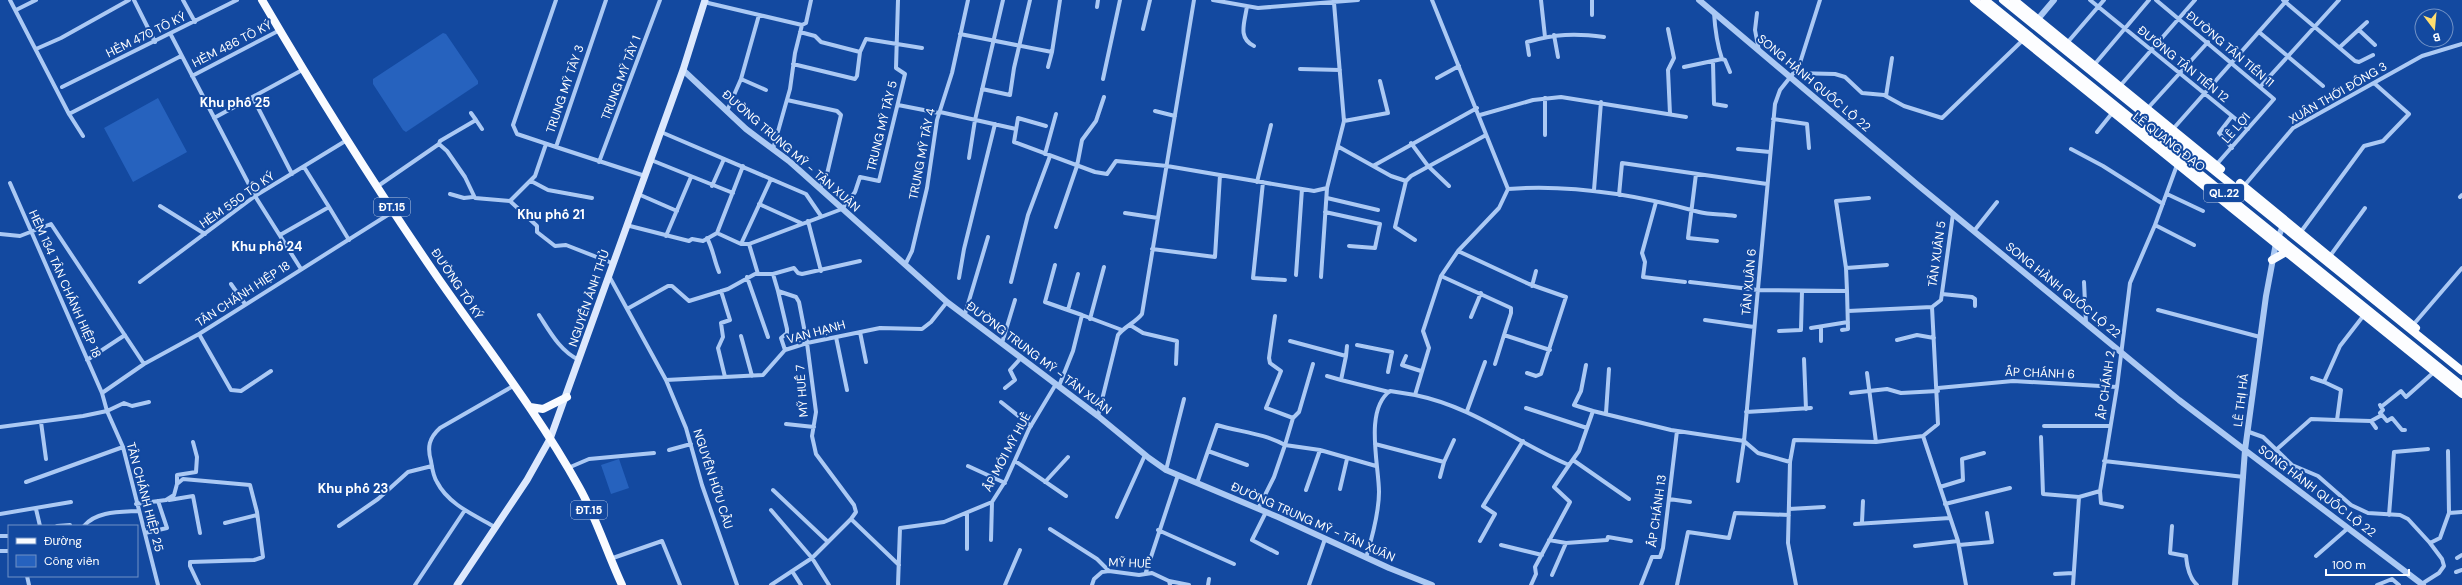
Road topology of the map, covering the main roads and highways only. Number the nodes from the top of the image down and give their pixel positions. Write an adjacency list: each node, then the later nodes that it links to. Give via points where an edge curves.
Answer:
1 (262, 0): 18 (main road, ĐƯỜNG TÔ KÝ / ĐT.15, via 394,211 484,346)
2 (1974, 0): 7 (highway, LÊ QUANG ĐẠO / QL.22)
3 (1985, 0): 7 (highway, LÊ QUANG ĐẠO / QL.22)
4 (2003, 0): 8 (highway, LÊ QUANG ĐẠO / QL.22)
5 (2014, 0): 8 (highway, LÊ QUANG ĐẠO / QL.22, via 2148,108)
6 (705, 1): 17 (main road, NGUYỄN ẢNH THỦ)
7 (2114, 109): 10 (highway, LÊ QUANG ĐẠO / QL.22)
8 (2214, 167): 9 (highway, LÊ QUANG ĐẠO / QL.22)
9 (2284, 224): 13 (highway, LÊ QUANG ĐẠO / QL.22, via 2330,256); 14 (highway, LÊ QUANG ĐẠO / QL.22)
10 (2276, 240): 11 (highway, LÊ QUANG ĐẠO / QL.22); 15 (highway, LÊ QUANG ĐẠO / QL.22)
11 (2286, 252): 12 (main road); 16 (highway, LÊ QUANG ĐẠO / QL.22)
12 (2272, 260)
13 (2462, 365)
14 (2462, 371)
15 (2462, 386)
16 (2462, 394)
17 (567, 397): 18 (main road, via 543,409); 19 (main road, NGUYỄN ẢNH THỦ)
18 (530, 408): 19 (main road, ĐƯỜNG TÔ KÝ / ĐT.15)
19 (550, 439): 20 (main road, NGUYỄN ẢNH THỦ, via 527,480); 21 (main road, ĐƯỜNG TÔ KÝ / ĐT.15, via 580,488)
20 (457, 585)
21 (622, 585)

